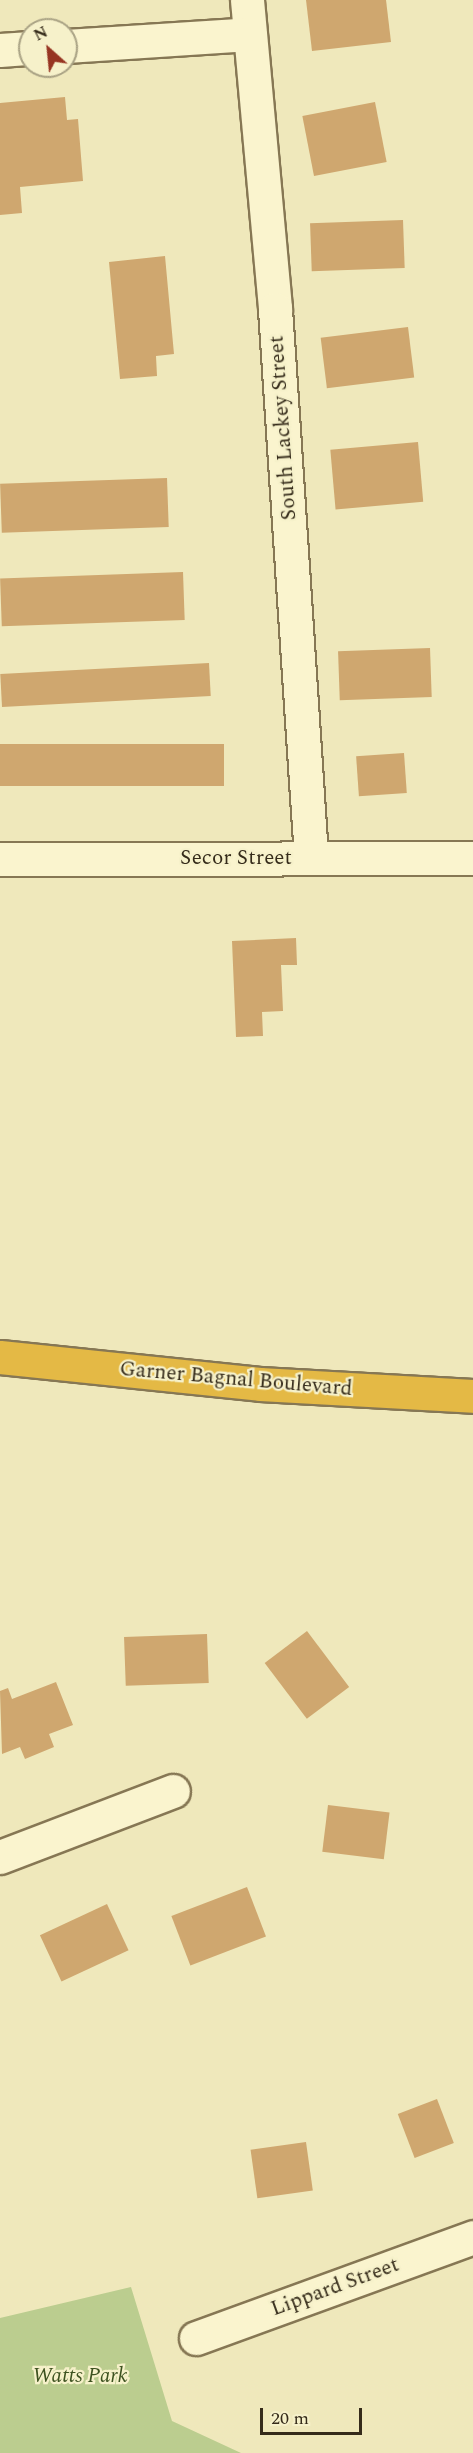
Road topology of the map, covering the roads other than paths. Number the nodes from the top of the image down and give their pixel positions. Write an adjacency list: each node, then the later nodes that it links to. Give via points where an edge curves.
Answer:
1 (247, 0): 2 (street, South Lackey Street)
2 (250, 34): 3 (street); 6 (street, South Lackey Street, via 275,309)
3 (78, 45)
4 (18, 49): 5 (street)
5 (0, 50)
6 (311, 857): 7 (street, Secor Street); 8 (street, Secor Street)
7 (473, 858)
8 (0, 860)
9 (0, 1357): 10 (highway, Garner Bagnal Boulevard, via 260,1384)
10 (473, 1396)
11 (173, 1791): 12 (street)
12 (0, 1857)
13 (473, 2237): 14 (street, Lippard Street)
14 (196, 2338)

